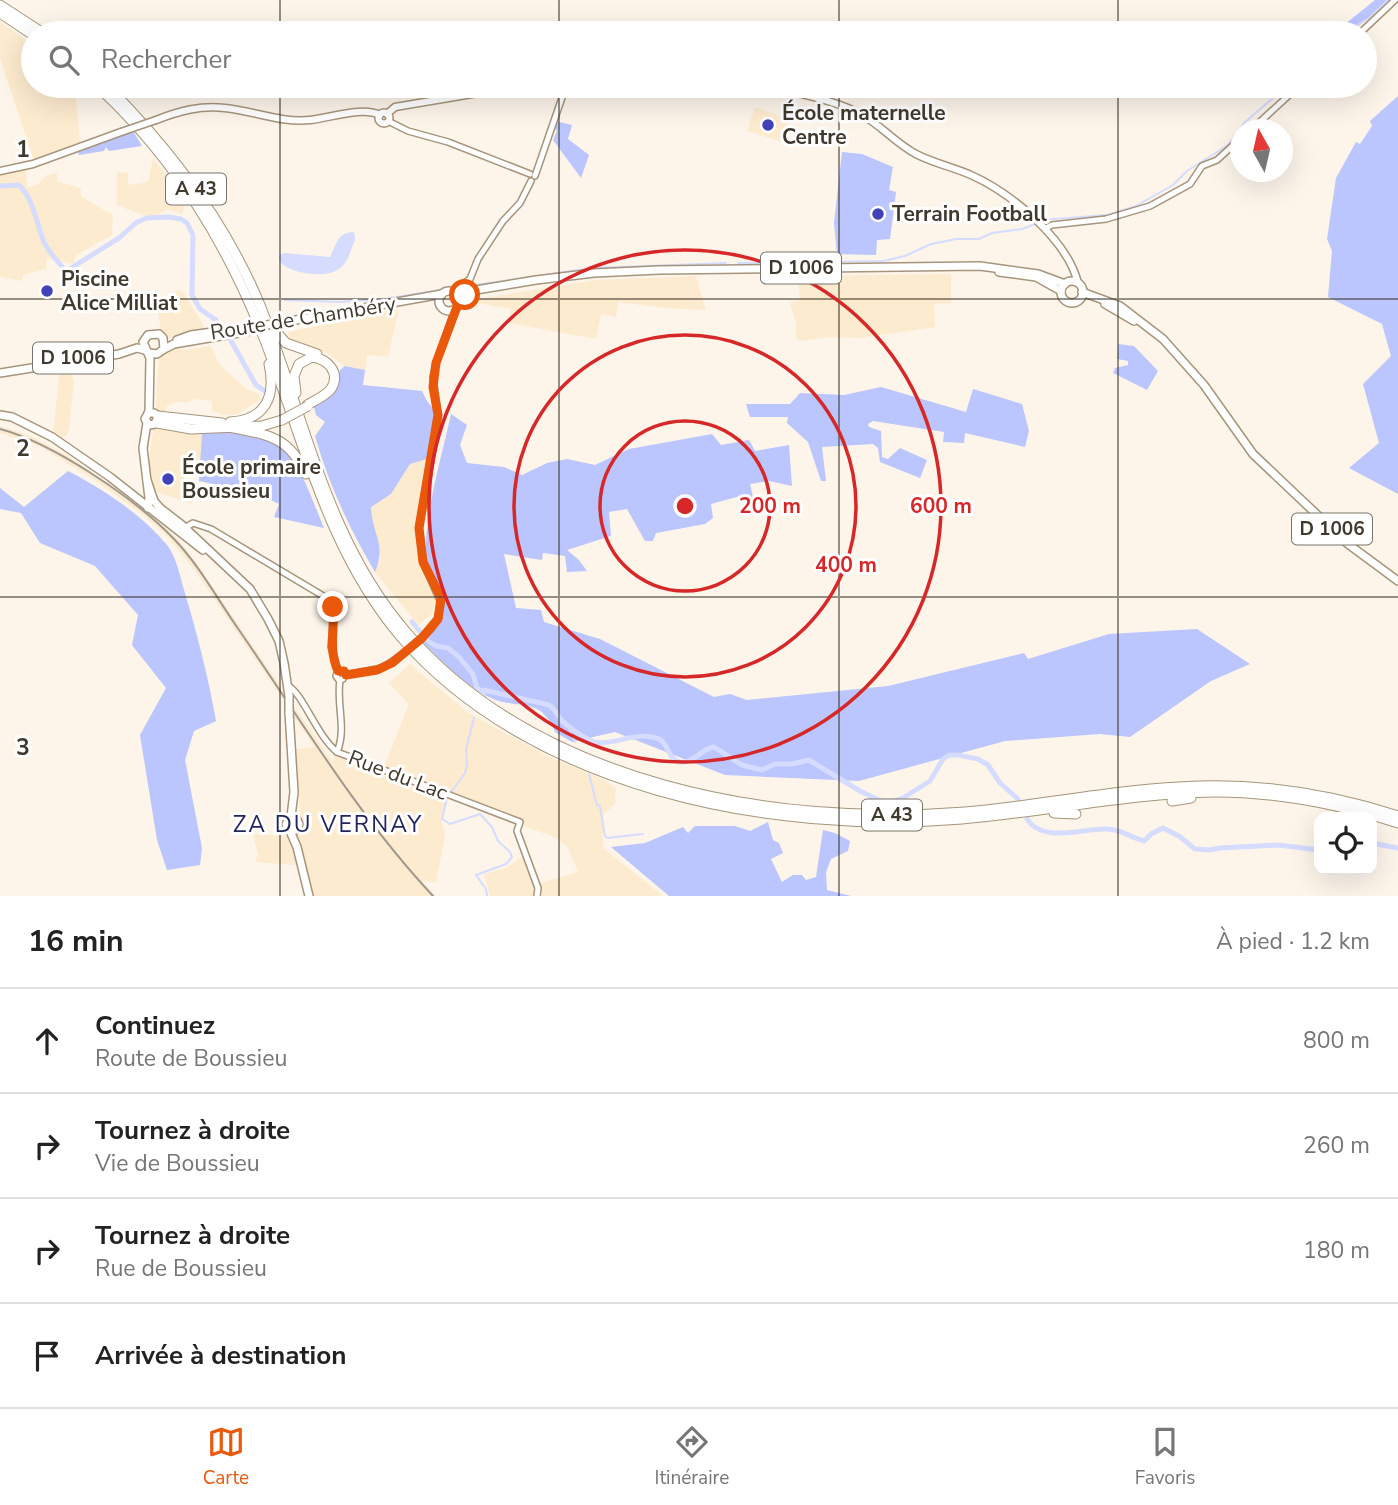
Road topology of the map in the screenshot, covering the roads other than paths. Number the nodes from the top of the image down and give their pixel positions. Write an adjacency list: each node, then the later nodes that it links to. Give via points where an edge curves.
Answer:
1 (1395, 0): 5 (street)
2 (0, 5): 4 (highway)
3 (0, 13): 6 (highway)
4 (25, 21)
5 (1374, 21)
6 (21, 27)
7 (108, 98): 27 (highway, A 43, via 161,153 206,217)
8 (118, 98): 25 (highway, A 43, via 166,149 213,214)
9 (447, 98): 13 (main road, via 395,107)
10 (562, 98): 17 (street)
11 (822, 98): 18 (main road, via 859,113 916,154 997,189)
12 (1286, 98): 14 (street)
13 (385, 116): 16 (main road, bridge, via 367,111 295,120 225,108 187,109 33,164); 17 (street, via 408,131 448,142)
14 (1263, 119)
15 (1230, 149): 18 (street, via 1202,166 1190,184 1150,206 1106,219)
16 (0, 171)
17 (530, 177): 19 (street, via 520,203 503,220)
18 (1046, 228): 20 (main road, via 1072,271)
19 (469, 281): 21 (street, via 472,287); 24 (street, via 459,286)
20 (1068, 285): 21 (main road, D 1006, via 1038,274 980,266 682,270 594,274); 22 (main road); 22 (main road, via 1063,299 1072,303); 24 (main road, D 1006, via 980,270 639,274 536,284)
21 (498, 286): 24 (main road, D 1006)
22 (1081, 296): 40 (main road, D 1006, via 1149,331 1224,414 1253,454 1348,544)
23 (441, 298): 24 (main road, Route de Chambéry, via 448,292); 24 (main road, via 441,307 447,311); 26 (main road, Route de Chambéry / D 1006, bridge)
24 (456, 301): 42 (street, bridge, via 433,377 438,415 419,528 423,562 442,603 438,619 382,668)
25 (261, 308): 32 (highway, A 43); 32 (highway, via 283,341 321,355 335,369 337,381 332,390)
26 (249, 329): 28 (main road, Route de Chambéry / D 1006); 30 (main road, Route de Chambéry / D 1006)
27 (263, 334): 32 (highway, A 43, via 285,397); 35 (highway, via 270,394 253,417)
28 (163, 338): 29 (main road, Route de Chambéry, via 155,333); 30 (main road)
29 (144, 340): 30 (main road); 31 (main road, Route de Chambéry / D 1006, via 115,350)
30 (154, 352): 31 (main road, Route de Chambéry / D 1006, via 137,348); 34 (main road)
31 (0, 371)
32 (300, 405): 32 (highway, via 295,370 303,360 315,357 327,362 334,379 330,390); 35 (highway, bridge, via 281,419 259,425); 38 (highway, A 43); 53 (highway, A 43, bridge, via 304,431 352,552 421,650 475,697 545,740 626,772 714,796)
33 (0, 415): 37 (main road, via 52,437)
34 (153, 419): 35 (highway, via 191,429); 36 (main road)
35 (225, 425): 38 (highway, via 289,446)
36 (147, 480): 37 (main road); 39 (main road, via 154,501)
37 (146, 505): 39 (main road)
38 (324, 507): 56 (highway, A 43, via 370,595 418,656 472,703 542,746 649,786 765,812 875,822)
39 (186, 531): 41 (street, via 193,523 201,525 330,600 334,613 331,647); 44 (main road, via 250,589 282,651)
40 (1398, 581)
41 (338, 671): 42 (street); 43 (street)
42 (346, 675): 43 (street)
43 (340, 680): 47 (street, via 342,733)
44 (288, 685): 45 (main road); 46 (street, Rue du Lac)
45 (288, 695): 46 (street); 58 (main road, bridge, via 295,792 294,818 286,824 293,831)
46 (300, 699): 47 (street, Rue du Lac, via 317,729)
47 (337, 751): 59 (street, Rue du Lac, via 520,822 517,833)
48 (1255, 793): 51 (highway); 56 (highway, A 43, via 1151,796); 57 (highway, A 43, via 1326,803)
49 (1094, 796): 50 (highway); 53 (highway, A 43, via 945,813); 55 (highway, A 43, via 1177,787 1254,786 1317,794)
50 (999, 801)
51 (1172, 802)
52 (915, 807): 53 (highway)
53 (806, 811)
54 (1076, 814): 56 (highway)
55 (1398, 816)
56 (966, 819)
57 (1398, 823)
58 (309, 896)
59 (537, 896)

